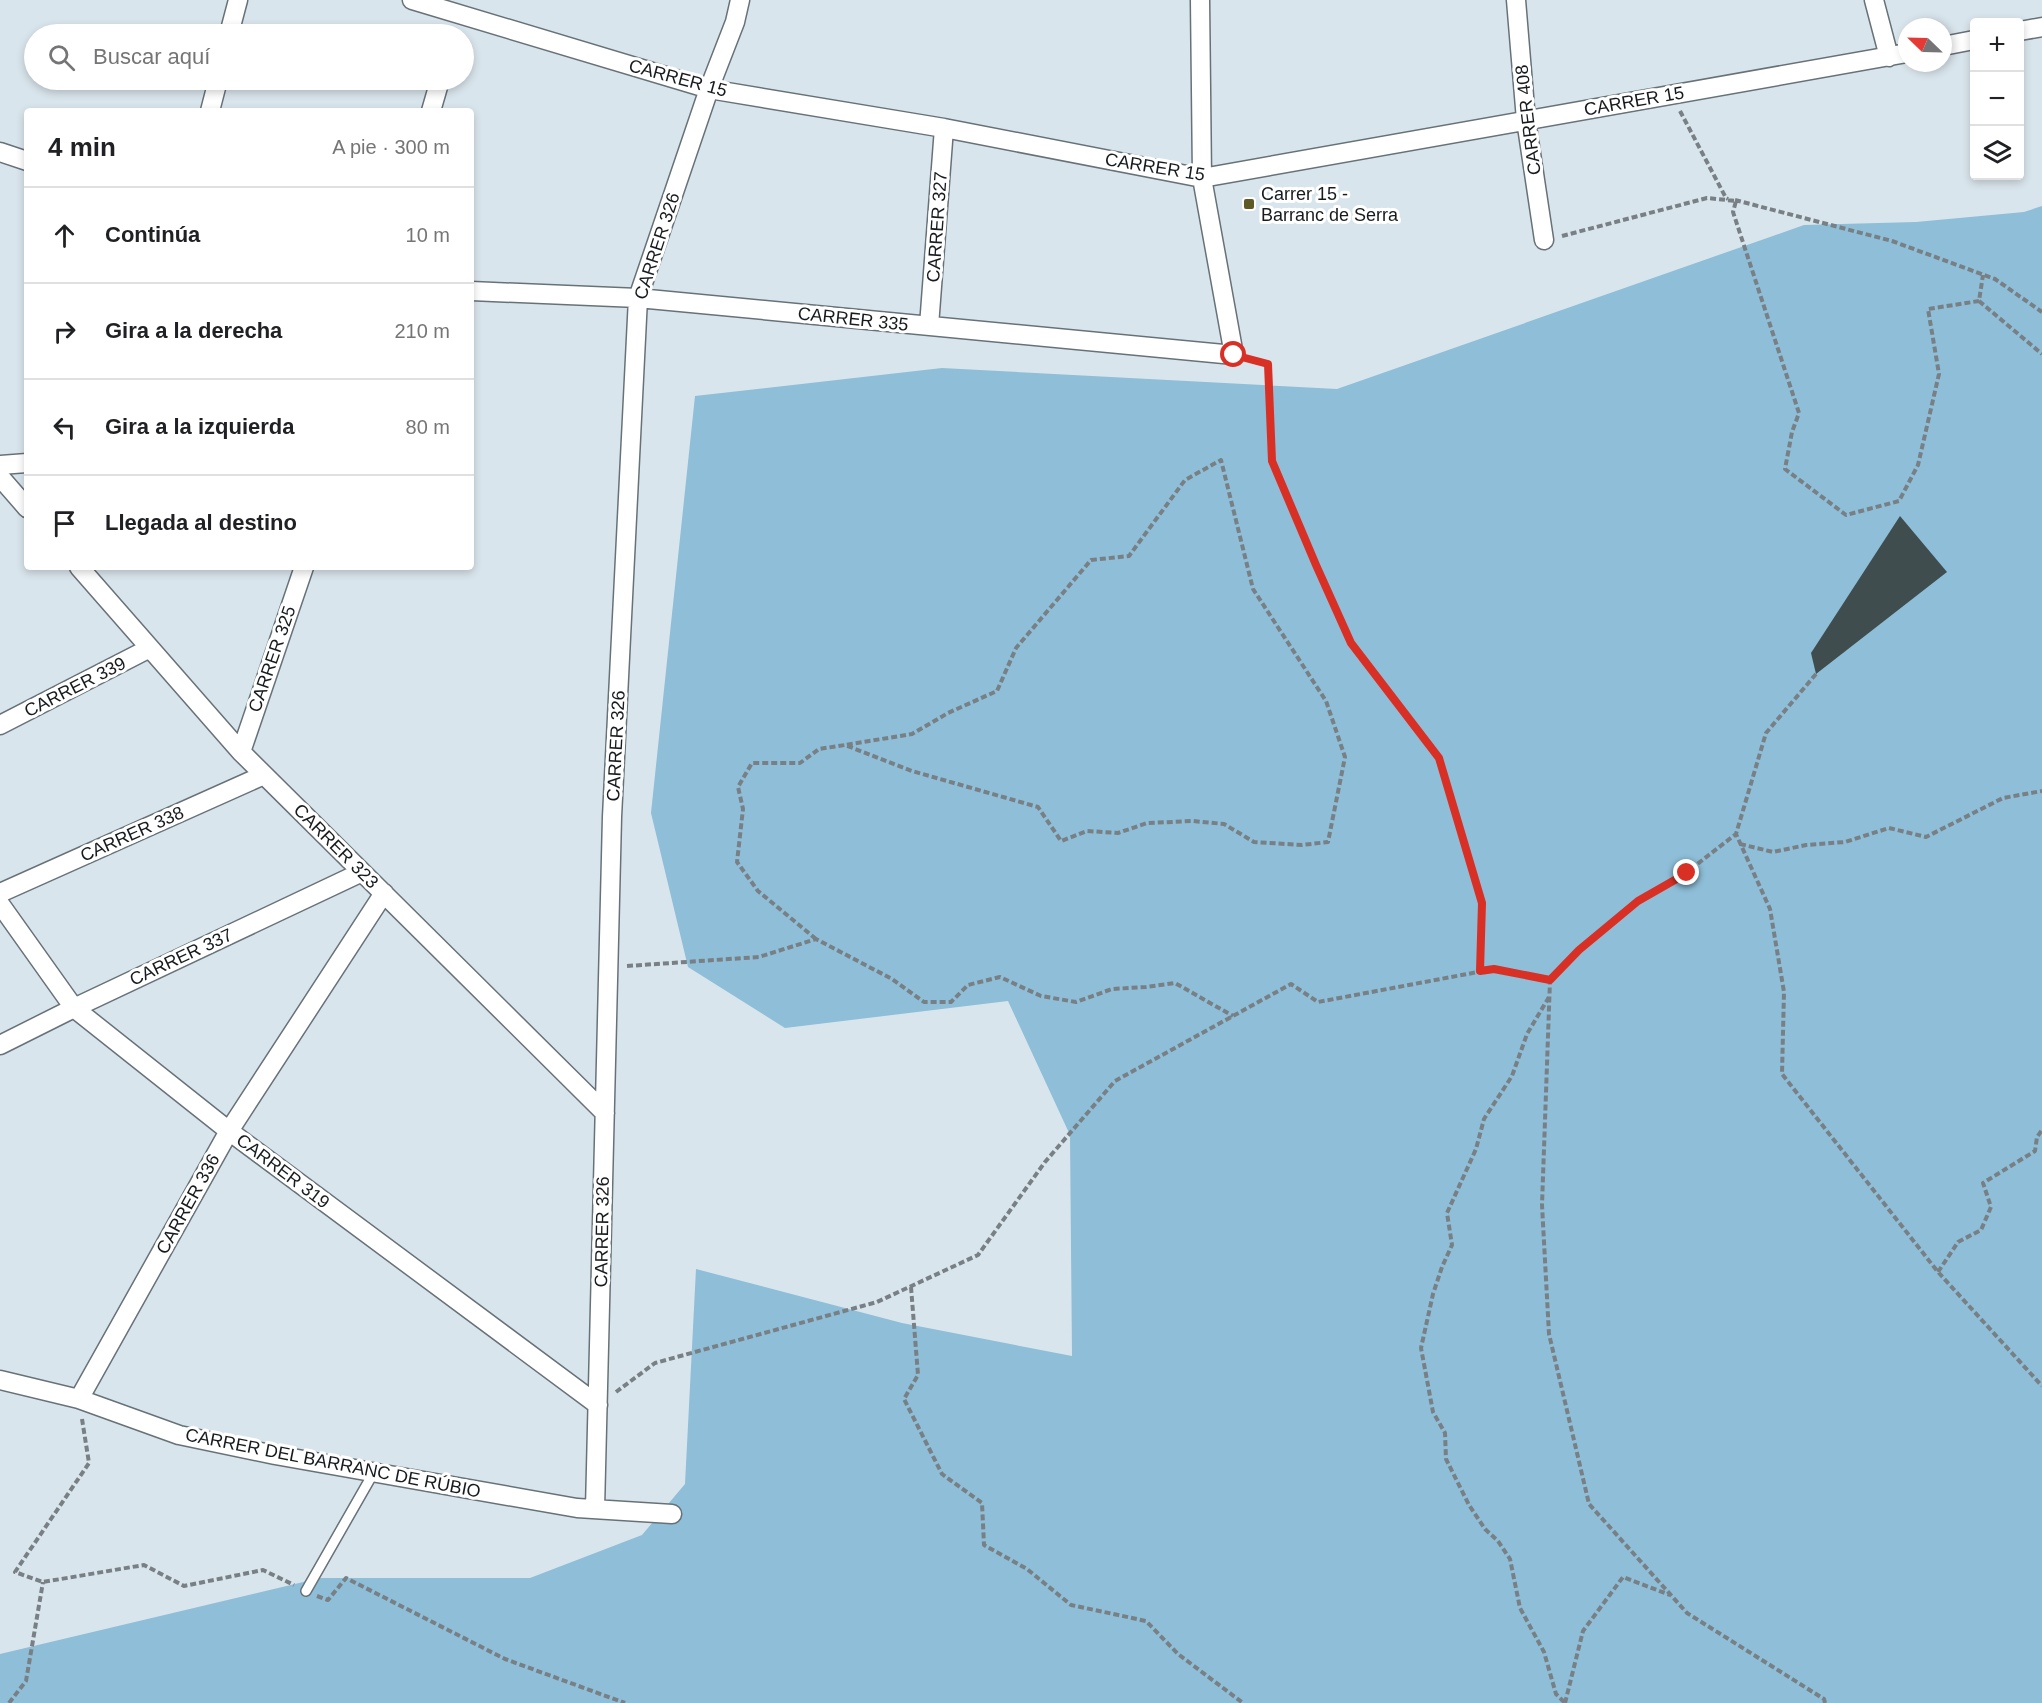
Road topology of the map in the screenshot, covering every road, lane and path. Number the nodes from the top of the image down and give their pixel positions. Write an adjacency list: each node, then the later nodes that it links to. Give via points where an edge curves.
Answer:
1 (238, 0): 8 (street)
2 (412, 0): 7 (street, CARRER 15)
3 (740, 0): 14 (street, CARRER 326)
4 (1200, 0): 24 (street)
5 (1516, 0): 20 (street, CARRER 408)
6 (1874, 0): 13 (street)
7 (461, 7): 14 (street, CARRER 15)
8 (232, 24)
9 (2042, 27): 10 (street)
10 (2024, 30)
11 (1970, 41): 12 (street)
12 (1952, 44)
13 (1898, 55): 17 (street, CARRER 15)
14 (709, 89): 21 (street, CARRER 15); 29 (street, CARRER 326)
15 (215, 90): 18 (street)
16 (437, 90): 19 (street)
17 (1671, 94): 20 (street, CARRER 15); 25 (path, via 1726,198)
18 (211, 108)
19 (433, 108)
20 (1526, 120): 24 (street, CARRER 15); 26 (street, CARRER 408)
21 (944, 128): 24 (street, CARRER 15); 32 (street, CARRER 327)
22 (0, 152): 23 (street)
23 (24, 160)
24 (1202, 178): 34 (street)
25 (1736, 201): 26 (path, via 1707,198); 27 (path, via 1893,241); 30 (path, via 1733,212 1799,413 1785,469 1846,515 1899,501 1918,465 1939,374 1928,309)
26 (1544, 240)
27 (1983, 275): 30 (path); 31 (path)
28 (474, 291): 29 (street, CARRER 335)
29 (638, 298): 32 (street, CARRER 335); 55 (street, CARRER 326, via 612,817)
30 (1979, 301): 33 (path)
31 (2042, 312)
32 (929, 326): 34 (street, CARRER 335)
33 (2042, 354)
34 (1234, 355): 56 (path, via 1268,364 1272,461 1351,643 1439,758 1482,903)
35 (24, 464): 36 (street)
36 (0, 465)
37 (0, 477): 38 (street)
38 (24, 505)
39 (82, 570): 41 (street, CARRER 323)
40 (303, 570): 45 (street, CARRER 325)
41 (150, 648): 43 (street, CARRER 339); 45 (street, CARRER 323)
42 (1816, 674): 48 (path, via 1766,733)
43 (0, 725)
44 (845, 745): 44 (path, via 912,771 1038,807 1061,841 1087,831 1118,833 1147,823 1193,821 1224,824 1254,842 1328,842 1345,757 1326,701 1253,589 1221,460 1185,480 1129,556 1090,560 1016,648 997,691 912,734); 54 (path, via 819,749 800,763 752,763 738,787 743,809 737,862 758,891)
45 (241, 752): 46 (street, CARRER 323)
46 (264, 775): 50 (street, CARRER 323); 51 (street, CARRER 338)
47 (2042, 791): 49 (path, via 2003,798 1926,837 1889,828 1845,842 1773,852)
48 (1736, 834): 49 (path); 57 (path, via 1687,873 1638,901)
49 (1740, 844): 65 (path, via 1770,909 1784,992 1782,1074)
50 (362, 872): 52 (street, CARRER 323); 59 (street, CARRER 337)
51 (0, 893)
52 (384, 894): 62 (street, CARRER 323); 64 (street, CARRER 336)
53 (0, 904): 59 (street, CARRER 319)
54 (816, 939): 55 (path, via 759,957); 60 (path, via 924,1002 951,1002 968,985 1000,977 1041,996 1076,1002 1112,989 1175,983)
55 (609, 968): 62 (street, CARRER 326)
56 (1480, 971): 57 (path, via 1494,969); 60 (path, via 1318,1002 1292,984)
57 (1550, 980): 58 (path)
58 (1549, 997): 76 (path, via 1542,1205 1550,1334 1590,1504); 80 (path, via 1527,1034 1512,1076 1485,1119 1447,1213 1452,1245 1433,1294 1421,1348 1433,1412 1445,1433 1446,1459 1469,1505 1510,1559 1520,1608 1544,1652 1556,1694)
59 (74, 1008): 61 (street, CARRER 337); 64 (street, CARRER 319)
60 (1233, 1016): 66 (path, via 1116,1081 1046,1162 978,1255)
61 (0, 1045)
62 (605, 1113): 70 (street, CARRER 326)
63 (2042, 1130): 65 (path, via 2035,1150 1983,1183 1991,1207 1981,1230 1958,1242)
64 (229, 1131): 69 (street, CARRER 336); 70 (street, CARRER 319)
65 (1938, 1272): 68 (path)
66 (910, 1287): 70 (path, via 877,1302 655,1363); 79 (path, via 918,1375 904,1399 942,1474 982,1503 984,1545 1027,1569 1071,1605 1146,1621 1178,1654)
67 (0, 1380): 69 (street, CARRER DEL BARRANC DE RÚBIO)
68 (2042, 1386)
69 (79, 1400): 71 (street, CARRER DEL BARRANC DE RÚBIO, via 179,1435); 74 (path, via 89,1463 15,1572)
70 (598, 1405): 72 (street, CARRER 326)
71 (374, 1472): 72 (street, CARRER DEL BARRANC DE RÚBIO); 75 (lane)
72 (596, 1509): 73 (street, CARRER DEL BARRANC DE RÚBIO)
73 (672, 1514)
74 (43, 1582): 75 (path, via 144,1565 184,1586 263,1570); 77 (path, via 26,1681)
75 (306, 1591): 78 (path, via 328,1600 346,1578 505,1659)
76 (1671, 1595): 80 (path, via 1623,1577 1583,1631); 81 (path, via 1687,1613)
77 (9, 1703)
78 (625, 1703)
79 (1243, 1703)
80 (1565, 1703)
81 (1825, 1703)

